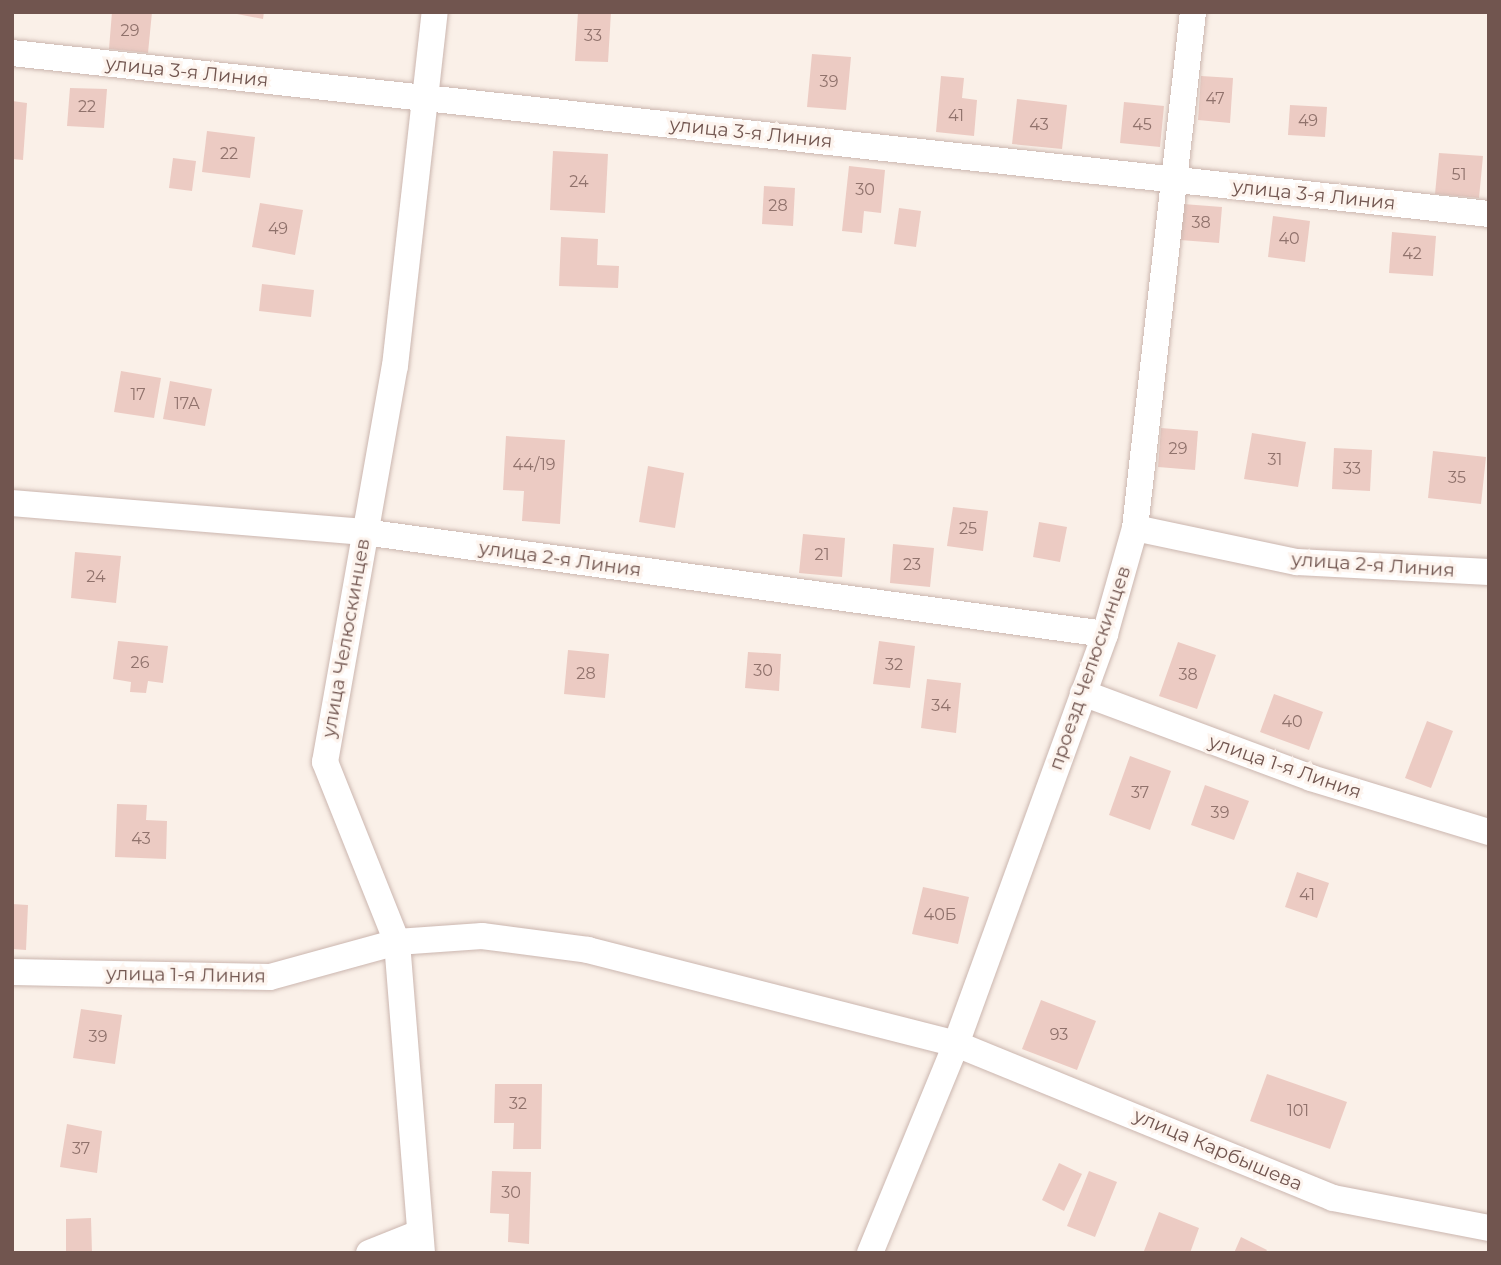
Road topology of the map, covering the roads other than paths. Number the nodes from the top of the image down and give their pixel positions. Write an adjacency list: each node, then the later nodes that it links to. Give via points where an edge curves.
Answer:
1 (435, 12): 4 (street, улица Челюскинцев)
2 (1193, 12): 5 (street, проезд Челюскинцев)
3 (12, 54): 4 (street, улица 3-я Линия)
4 (425, 98): 5 (street, улица 3-я Линия); 9 (street, улица Челюскинцев, via 396,366)
5 (1173, 180): 6 (street, улица 3-я Линия); 8 (street, проезд Челюскинцев)
6 (1489, 214)
7 (12, 503): 9 (street, улица 2-я Линия)
8 (1135, 528): 10 (street, улица 2-я Линия, via 1297,562); 11 (street, проезд Челюскинцев)
9 (364, 532): 11 (street, улица 2-я Линия); 14 (street, улица Челюскинцев, via 325,762)
10 (1489, 572)
11 (1105, 634): 12 (street, проезд Челюскинцев)
12 (1083, 693): 13 (street, улица 1-я Линия, via 1311,778); 16 (street, проезд Челюскинцев)
13 (1489, 832)
14 (397, 942): 15 (street, улица 1-я Линия, via 270,977); 16 (street, улица 1-я Линия, via 482,936 588,950); 18 (street, улица Челюскинцев)
15 (12, 972)
16 (956, 1044): 17 (street, улица Карбышева, via 1334,1198); 20 (street, проезд Челюскинцев)
17 (1489, 1228)
18 (420, 1243): 19 (street)
19 (369, 1253)
20 (870, 1253)

